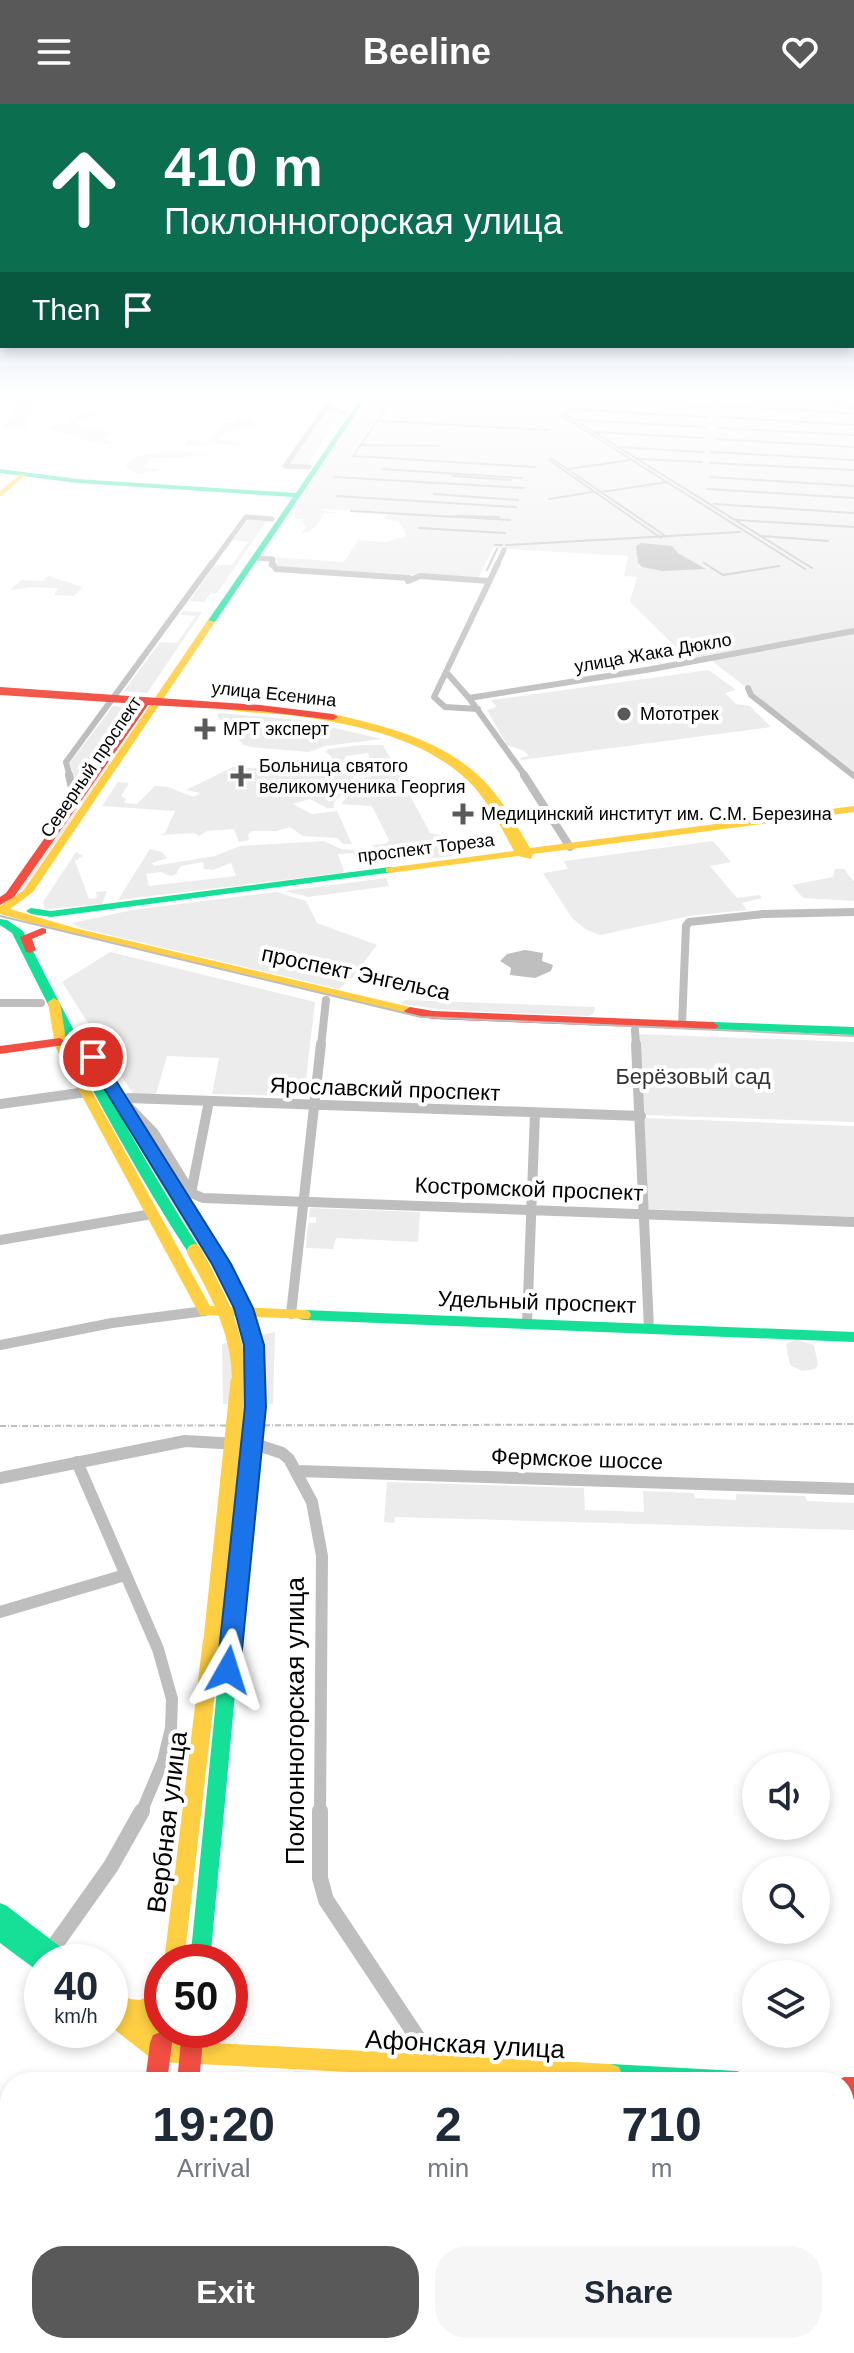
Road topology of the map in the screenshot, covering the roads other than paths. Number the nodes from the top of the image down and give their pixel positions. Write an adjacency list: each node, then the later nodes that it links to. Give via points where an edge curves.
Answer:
1 (287, 501): 3 (main road, Северный проспект)
2 (289, 501): 5 (main road, Северный проспект)
3 (272, 519): 8 (main road, Северный проспект); 13 (street, via 246,517)
4 (504, 550): 6 (street)
5 (255, 558): 6 (street, via 273,559 276,569); 8 (main road, Северный проспект)
6 (489, 581): 9 (street)
7 (854, 631): 12 (street, улица Жака Дюкло)
8 (197, 634): 14 (main road, Северный проспект)
9 (447, 673): 12 (street); 15 (street, via 435,701 445,707)
10 (748, 688): 17 (street)
11 (0, 691): 13 (main road, улица Есенина)
12 (469, 698): 15 (street)
13 (113, 699): 14 (main road, улица Есенина); 18 (street, via 66,762)
14 (151, 702): 16 (main road, Северный проспект); 21 (main road, улица Есенина, via 308,715 361,726 423,748 475,785)
15 (478, 709): 20 (street)
16 (119, 747): 18 (main road, Северный проспект); 22 (main road, Северный проспект)
17 (854, 776)
18 (75, 801): 24 (main road, Северный проспект)
19 (854, 810): 20 (main road, проспект Тореза); 21 (main road, проспект Тореза)
20 (570, 847): 21 (main road, проспект Тореза)
21 (525, 854): 25 (main road, проспект Тореза, via 74,911); 26 (main road, проспект Тореза)
22 (28, 892): 24 (main road, Северный проспект); 25 (main road, via 26,905)
23 (854, 912): 31 (street, via 689,922)
24 (1, 913): 25 (main road, проспект Тореза); 30 (main road, via 17,931)
25 (40, 921): 26 (main road, проспект Энгельса); 27 (main road, проспект Энгельса); 38 (main road, via 26,942 58,1002)
26 (72, 923): 27 (main road, проспект Энгельса)
27 (308, 991): 28 (main road, проспект Энгельса); 31 (main road, проспект Энгельса, via 440,1015)
28 (326, 1000): 32 (main road, проспект Энгельса, via 439,1022); 41 (street)
29 (0, 1003): 30 (street)
30 (48, 1003): 35 (main road); 68 (main road, Вербная улица, bridge, via 227,1311 239,1367)
31 (682, 1025): 33 (main road, проспект Энгельса)
32 (635, 1030): 34 (main road, проспект Энгельса); 43 (street)
33 (854, 1031)
34 (854, 1038)
35 (60, 1042): 36 (main road); 37 (main road)
36 (0, 1050)
37 (87, 1092): 40 (street); 47 (main road)
38 (124, 1098): 39 (street, Ярославский проспект); 44 (street, via 154,1133); 69 (main road, Вербная улица, bridge, via 243,1308 256,1364)
39 (209, 1101): 41 (street, Ярославский проспект); 44 (street)
40 (0, 1104)
41 (313, 1105): 42 (street, Ярославский проспект); 45 (street)
42 (535, 1113): 43 (street, Ярославский проспект); 46 (street)
43 (640, 1116): 48 (street)
44 (191, 1193): 45 (street, Костромской проспект, via 203,1198)
45 (303, 1201): 46 (street, Костромской проспект); 52 (street)
46 (531, 1209): 48 (street, Костромской проспект); 53 (street)
47 (152, 1214): 50 (street); 51 (main road)
48 (643, 1214): 49 (street, Костромской проспект); 54 (street)
49 (854, 1222)
50 (0, 1240)
51 (212, 1311): 52 (main road, Удельный проспект); 56 (street)
52 (291, 1314): 53 (main road, Удельный проспект)
53 (527, 1324): 54 (main road, Удельный проспект)
54 (649, 1329): 55 (main road, Удельный проспект)
55 (854, 1337)
56 (0, 1345)
57 (77, 1462): 58 (street, via 185,1441 222,1441 272,1449); 59 (street); 61 (street)
58 (298, 1471): 60 (street, Фермское шоссе); 76 (street, Поклонногорская улица, via 312,1502 324,1586 320,1878 326,1900)
59 (0, 1478)
60 (854, 1489)
61 (125, 1575): 62 (street); 67 (street, via 162,1661 172,1701 169,1744 155,1784 104,1875)
62 (0, 1612)
63 (0, 1913): 66 (main road)
64 (0, 1930): 65 (main road)
65 (24, 1944)
66 (32, 1944)
67 (55, 1944)
68 (176, 1944)
69 (202, 1944)
70 (128, 2011): 71 (main road)
71 (144, 2024)
72 (161, 2048): 77 (main road)
73 (184, 2048): 75 (main road, Афонская улица)
74 (191, 2048): 75 (main road)
75 (191, 2051): 76 (main road, Афонская улица); 78 (main road)
76 (437, 2067): 79 (street, Поклонногорская улица); 80 (main road, Афонская улица)
77 (157, 2072)
78 (189, 2072)
79 (440, 2072)
80 (537, 2072)

